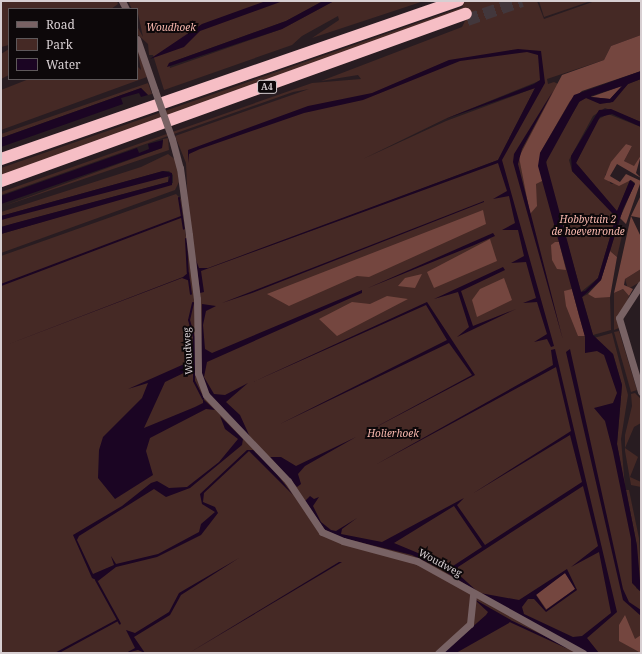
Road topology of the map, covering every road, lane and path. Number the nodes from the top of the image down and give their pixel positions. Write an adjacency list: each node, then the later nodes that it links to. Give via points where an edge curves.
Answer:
1 (458, 1): 4 (highway, A4)
2 (466, 17): 5 (highway, A4)
3 (138, 42): 8 (street, Woudweg, bridge, via 180,168 197,299 200,385 218,409 288,480 317,528 339,540 413,559)
4 (1, 159)
5 (1, 181)
6 (641, 284): 7 (street, via 619,318)
7 (641, 392)
8 (473, 593): 9 (street, via 470,624); 10 (street, Woudweg)
9 (438, 653)
10 (583, 653)

